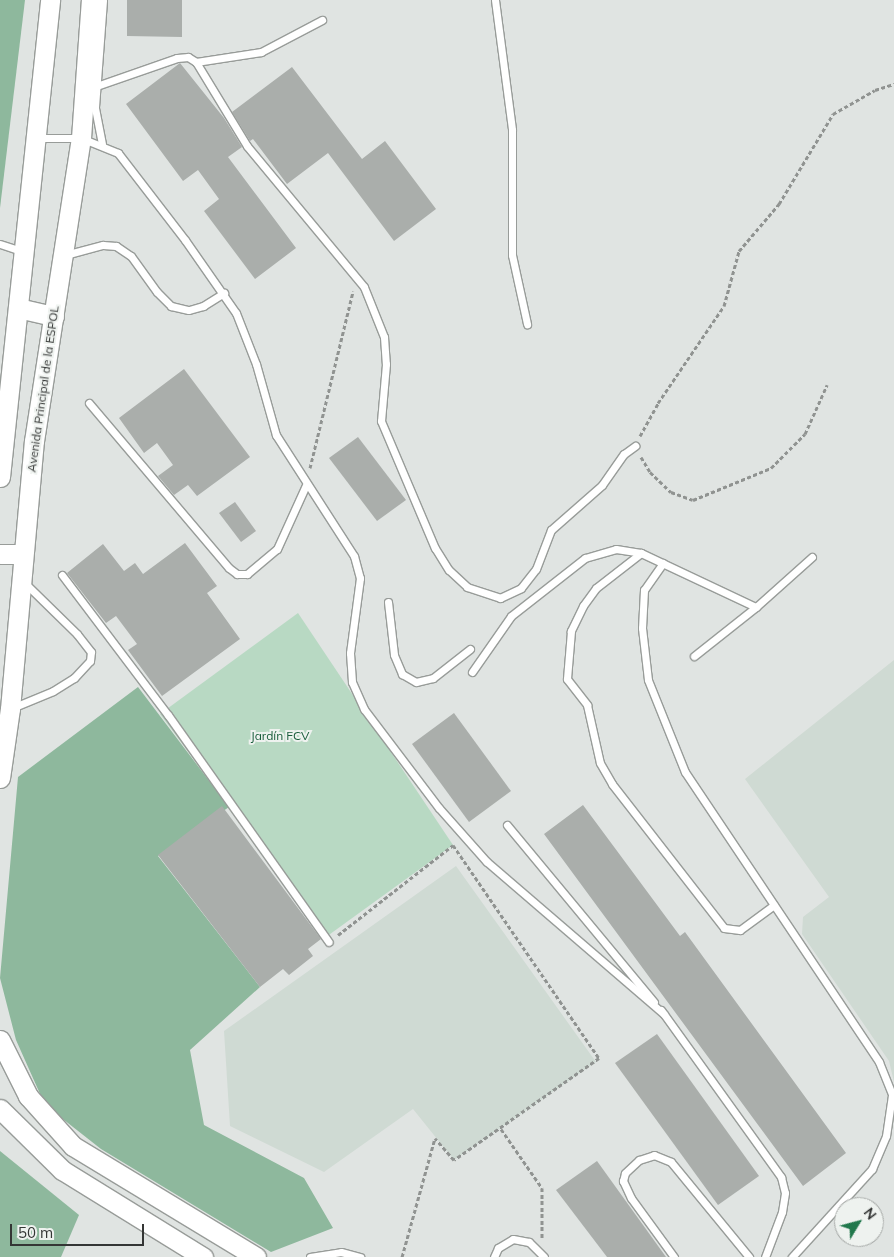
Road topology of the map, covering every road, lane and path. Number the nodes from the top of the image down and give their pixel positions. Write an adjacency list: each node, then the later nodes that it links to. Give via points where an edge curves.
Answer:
1 (50, 0): 9 (street)
2 (91, 0): 8 (street, Avenida Principal de la ESPOL)
3 (103, 0): 8 (lane)
4 (495, 0): 19 (lane, via 512,130 512,255)
5 (322, 20): 6 (lane, via 261,52)
6 (196, 62): 8 (lane, via 188,57 177,58); 15 (lane, via 247,146)
7 (894, 84): 24 (path, via 862,96 833,114 780,204 740,251 724,306 658,403)
8 (91, 88): 10 (street, Avenida Principal de la ESPOL); 11 (lane)
9 (36, 138): 10 (lane); 13 (street)
10 (81, 138): 11 (lane); 14 (street, Avenida Principal de la ESPOL)
11 (102, 144): 16 (lane, via 118,153)
12 (0, 244): 13 (lane)
13 (22, 251): 17 (street)
14 (63, 256): 16 (lane, via 103,245 116,246 131,256 171,306 189,310 203,306); 18 (street, Avenida Principal de la ESPOL)
15 (356, 276): 24 (lane, via 375,308 384,337 386,364 381,421 434,548 449,570 467,587 500,598 521,588 536,569 551,530 602,485 624,454); 26 (path)
16 (224, 292): 26 (lane, via 247,339 276,435)
17 (18, 308): 18 (street); 20 (street)
18 (54, 316): 29 (street, Avenida Principal de la ESPOL, via 34,441)
19 (527, 324)
20 (6, 361): 23 (street)
21 (827, 385): 24 (path, via 805,434 771,468 694,500 664,486 650,472)
22 (89, 403): 26 (lane, via 228,568 237,574 247,574 277,549)
23 (2, 434): 25 (street)
24 (635, 446)
25 (0, 477)
26 (306, 485): 44 (lane, via 348,544 360,578 350,653 352,682 364,709 439,808 487,862)
27 (641, 553): 31 (lane); 38 (lane, via 616,549 585,558 552,580 510,616); 42 (lane, via 596,588 583,606 572,631 567,678 590,712 600,763 612,784 724,928 740,930)
28 (0, 554): 29 (street)
29 (23, 554): 33 (street, Avenida Principal de la ESPOL)
30 (812, 557): 35 (lane)
31 (663, 563): 35 (lane); 42 (lane, via 644,590 642,628 648,680 685,772)
32 (62, 575): 43 (lane, via 168,715)
33 (22, 581): 39 (street, Avenida Principal de la ESPOL); 39 (lane, via 77,634 91,652 90,661 74,678 54,691)
34 (388, 602): 36 (lane, via 390,638 402,674 416,682 433,678)
35 (756, 607): 37 (lane)
36 (470, 649)
37 (694, 656)
38 (472, 672)
39 (10, 709): 40 (street, Avenida Principal de la ESPOL)
40 (0, 778)
41 (507, 825): 44 (lane)
42 (774, 904): 46 (lane, via 879,1062)
43 (330, 942): 48 (path, via 453,845 599,1058)
44 (664, 1014): 58 (lane, via 781,1178 785,1193 782,1212)
45 (0, 1040): 51 (street, via 28,1096 73,1146)
46 (893, 1094): 59 (lane, via 886,1136 872,1168)
47 (0, 1109): 50 (street, via 62,1170)
48 (501, 1129): 49 (path, via 542,1188); 54 (path, via 454,1160 435,1138)
49 (543, 1256): 55 (lane, via 529,1242 512,1239 498,1248)
50 (203, 1257)
51 (256, 1257)
52 (310, 1257): 53 (lane, via 340,1252)
53 (360, 1257)
54 (402, 1257)
55 (494, 1257)
56 (674, 1257): 57 (lane, via 631,1198 623,1181 625,1173 639,1160 654,1154 671,1162)
57 (748, 1257)
58 (765, 1257)
59 (792, 1257)

